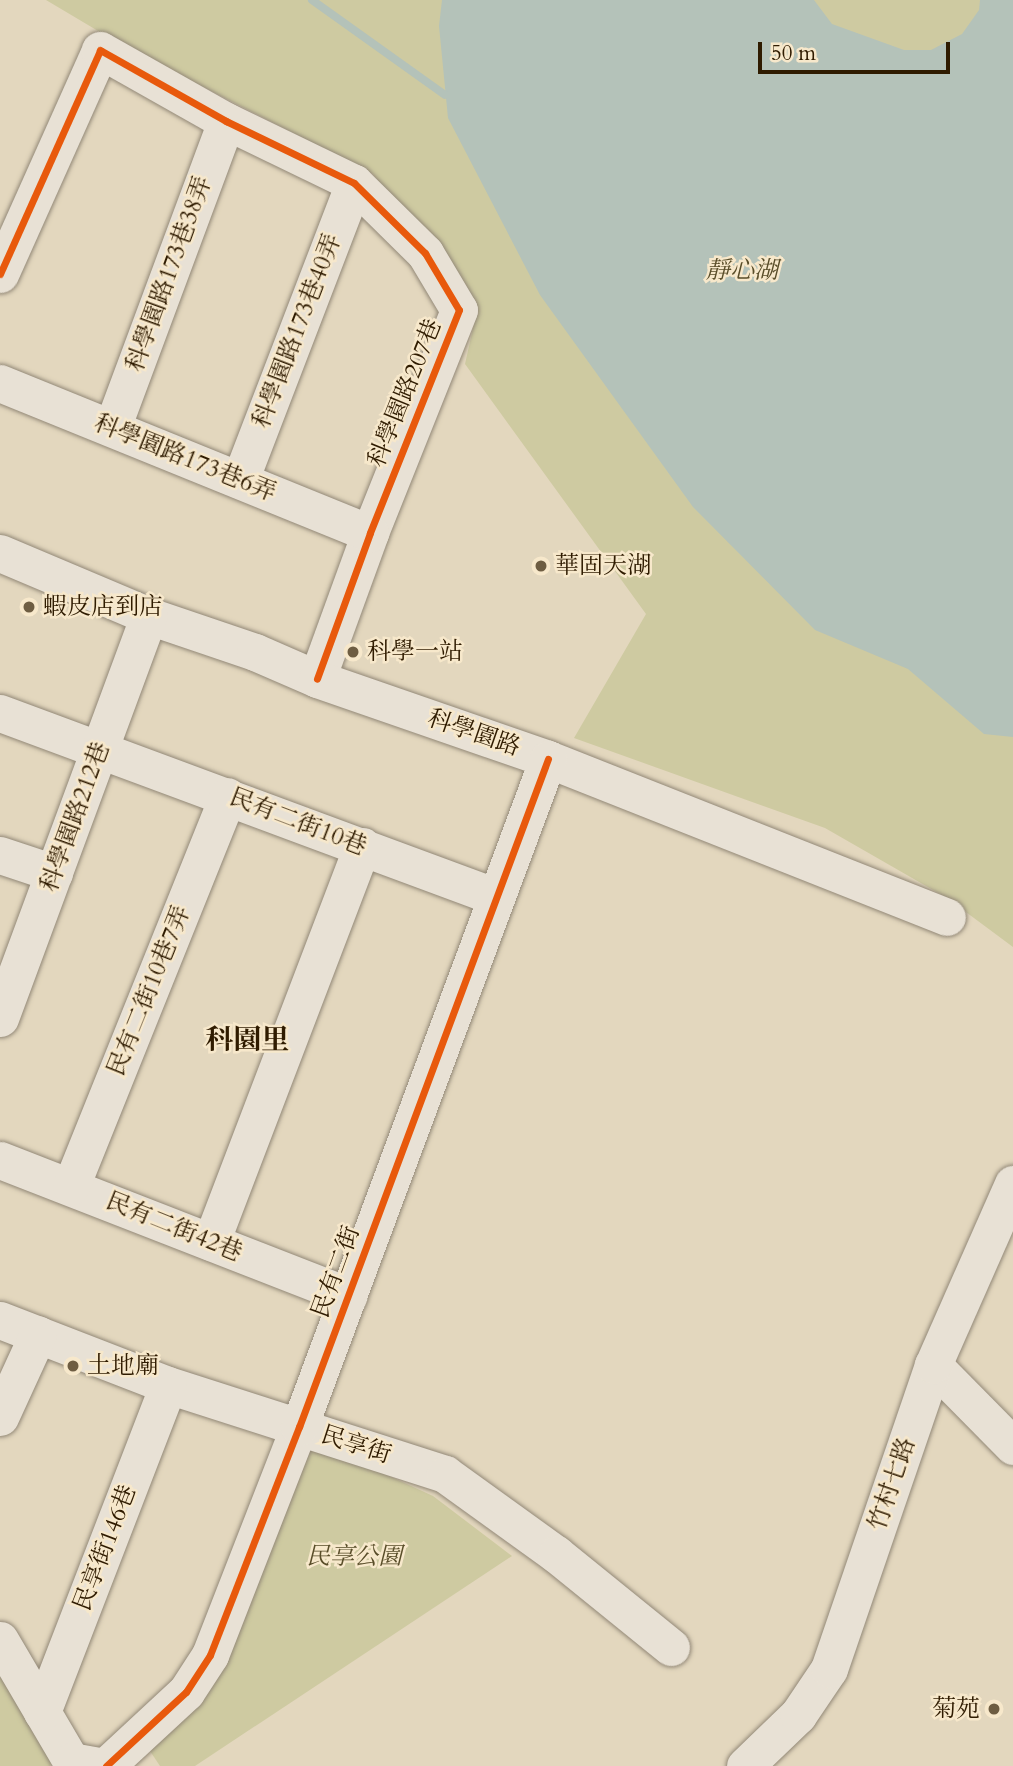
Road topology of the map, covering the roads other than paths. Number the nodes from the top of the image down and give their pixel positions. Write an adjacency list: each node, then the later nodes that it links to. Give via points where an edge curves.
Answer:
1 (226, 121): 2 (street, 科學園路207巷); 3 (street, 科學園路207巷, via 100,50); 5 (street, 科學園路173巷38弄)
2 (354, 183): 6 (street, 科學園路173巷40弄); 7 (street, 科學園路207巷, via 425,253 459,310)
3 (0, 274)
4 (0, 383): 5 (street, 科學園路173巷6弄)
5 (112, 428): 6 (street, 科學園路173巷6弄)
6 (240, 480): 7 (street, 科學園路173巷6弄)
7 (370, 533): 10 (street, 科學園路207巷)
8 (0, 553): 9 (street, 科學園路)
9 (149, 616): 10 (street, 科學園路, via 255,652); 12 (street, 科學園路212巷)
10 (317, 679): 13 (street, 科學園路)
11 (0, 713): 12 (street, 民有二街10巷)
12 (100, 748): 14 (street, 民有二街10巷); 17 (street, 科學園路212巷)
13 (548, 759): 18 (street, 民有二街); 19 (street, 科學園路)
14 (228, 796): 15 (street, 民有二街10巷); 23 (street, 民有二街10巷7弄)
15 (362, 846): 18 (street, 民有二街10巷); 24 (street)
16 (0, 855): 17 (street)
17 (54, 873): 20 (street, 科學園路212巷)
18 (496, 897): 25 (street, 民有二街)
19 (947, 917)
20 (2, 1005)
21 (0, 1160): 23 (street, 民有二街42巷)
22 (1013, 1184): 28 (street, 竹村七路)
23 (71, 1186): 24 (street, 民有二街42巷)
24 (211, 1242): 25 (street, 民有二街42巷)
25 (348, 1296): 31 (street, 民有二街)
26 (0, 1320): 27 (street, 民享街)
27 (38, 1334): 29 (street, 民享街); 30 (street)
28 (933, 1365): 32 (street); 37 (street, 竹村七路, via 829,1669 798,1715)
29 (168, 1385): 31 (street, 民享街); 35 (street, 民享街146巷)
30 (0, 1417)
31 (299, 1427): 34 (street, 民享街, via 445,1474 556,1554); 36 (street, 民有二街, via 210,1655 186,1692)
32 (1013, 1446)
33 (0, 1640): 35 (street)
34 (671, 1647)
35 (42, 1712): 36 (street)
36 (92, 1764)
37 (745, 1766)

